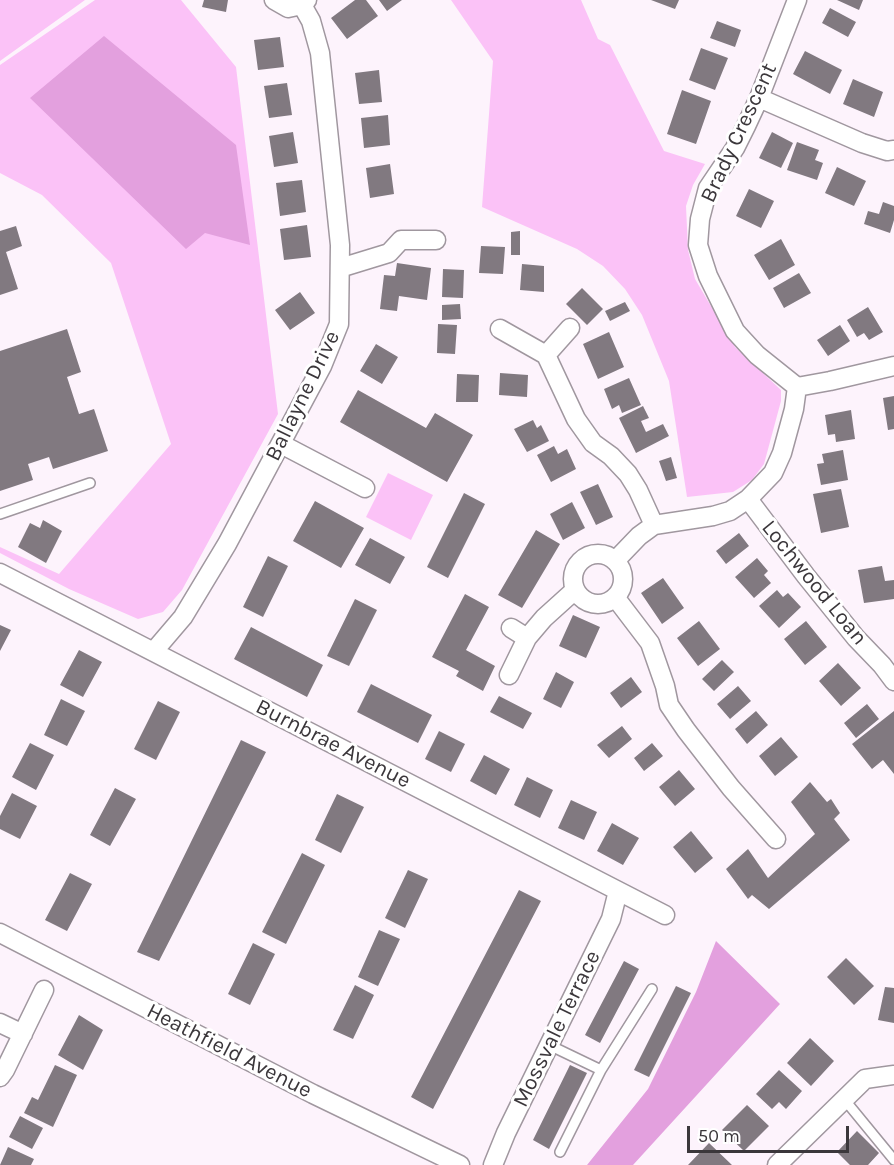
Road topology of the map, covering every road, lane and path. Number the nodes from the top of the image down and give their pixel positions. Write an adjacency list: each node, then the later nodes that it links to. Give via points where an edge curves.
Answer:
1 (274, 0): 3 (street, Ballayne Drive, via 288,8)
2 (794, 1): 4 (street, Brady Crescent)
3 (305, 2): 7 (street, Ballayne Drive, via 320,53)
4 (759, 98): 5 (street, via 862,143); 12 (street, Brady Crescent, via 735,148 708,188 698,245 708,276 735,331 757,355)
5 (894, 150)
6 (436, 240): 7 (street, via 401,240 389,253)
7 (340, 268): 13 (street, Ballayne Drive, via 339,324)
8 (570, 328): 10 (street)
9 (500, 330): 10 (street)
10 (546, 355): 18 (street, via 576,419 593,442 628,474)
11 (894, 366): 12 (street)
12 (797, 387): 16 (street, via 782,453 773,473)
13 (281, 444): 15 (street); 25 (street, Ballayne Drive, via 195,598)
14 (90, 483): 17 (lane)
15 (365, 488)
16 (748, 498): 18 (street, via 730,511 713,516); 26 (street, Lochwood Loan, via 856,638)
17 (0, 514)
18 (654, 525): 19 (street)
19 (615, 561): 21 (street, via 602,554 586,556 575,567); 22 (street, via 622,575)
20 (0, 573): 25 (street, Burnbrae Avenue)
21 (575, 590): 22 (street, via 593,604); 24 (street)
22 (615, 597): 29 (street, via 650,643 669,705 730,788)
23 (511, 628): 24 (street)
24 (527, 638): 27 (street)
25 (154, 651): 30 (street, Burnbrae Avenue)
26 (888, 661): 28 (street, Lochwood Loan)
27 (509, 675)
28 (894, 681)
29 (776, 839)
30 (618, 891): 31 (street, Burnbrae Avenue); 37 (street, Mossvale Terrace, via 611,919)
31 (665, 915)
32 (0, 933): 44 (street, Heathfield Avenue, via 313,1095)
33 (652, 989): 38 (lane)
34 (45, 990): 36 (street)
35 (0, 1023): 36 (street)
36 (23, 1034): 40 (street)
37 (549, 1045): 38 (lane); 45 (street, Mossvale Terrace)
38 (601, 1070): 42 (lane)
39 (894, 1075): 41 (street, via 865,1079)
40 (0, 1077)
41 (844, 1099): 43 (lane); 46 (street)
42 (560, 1152)
43 (894, 1160)
44 (459, 1165)
45 (493, 1165)
46 (777, 1165)

